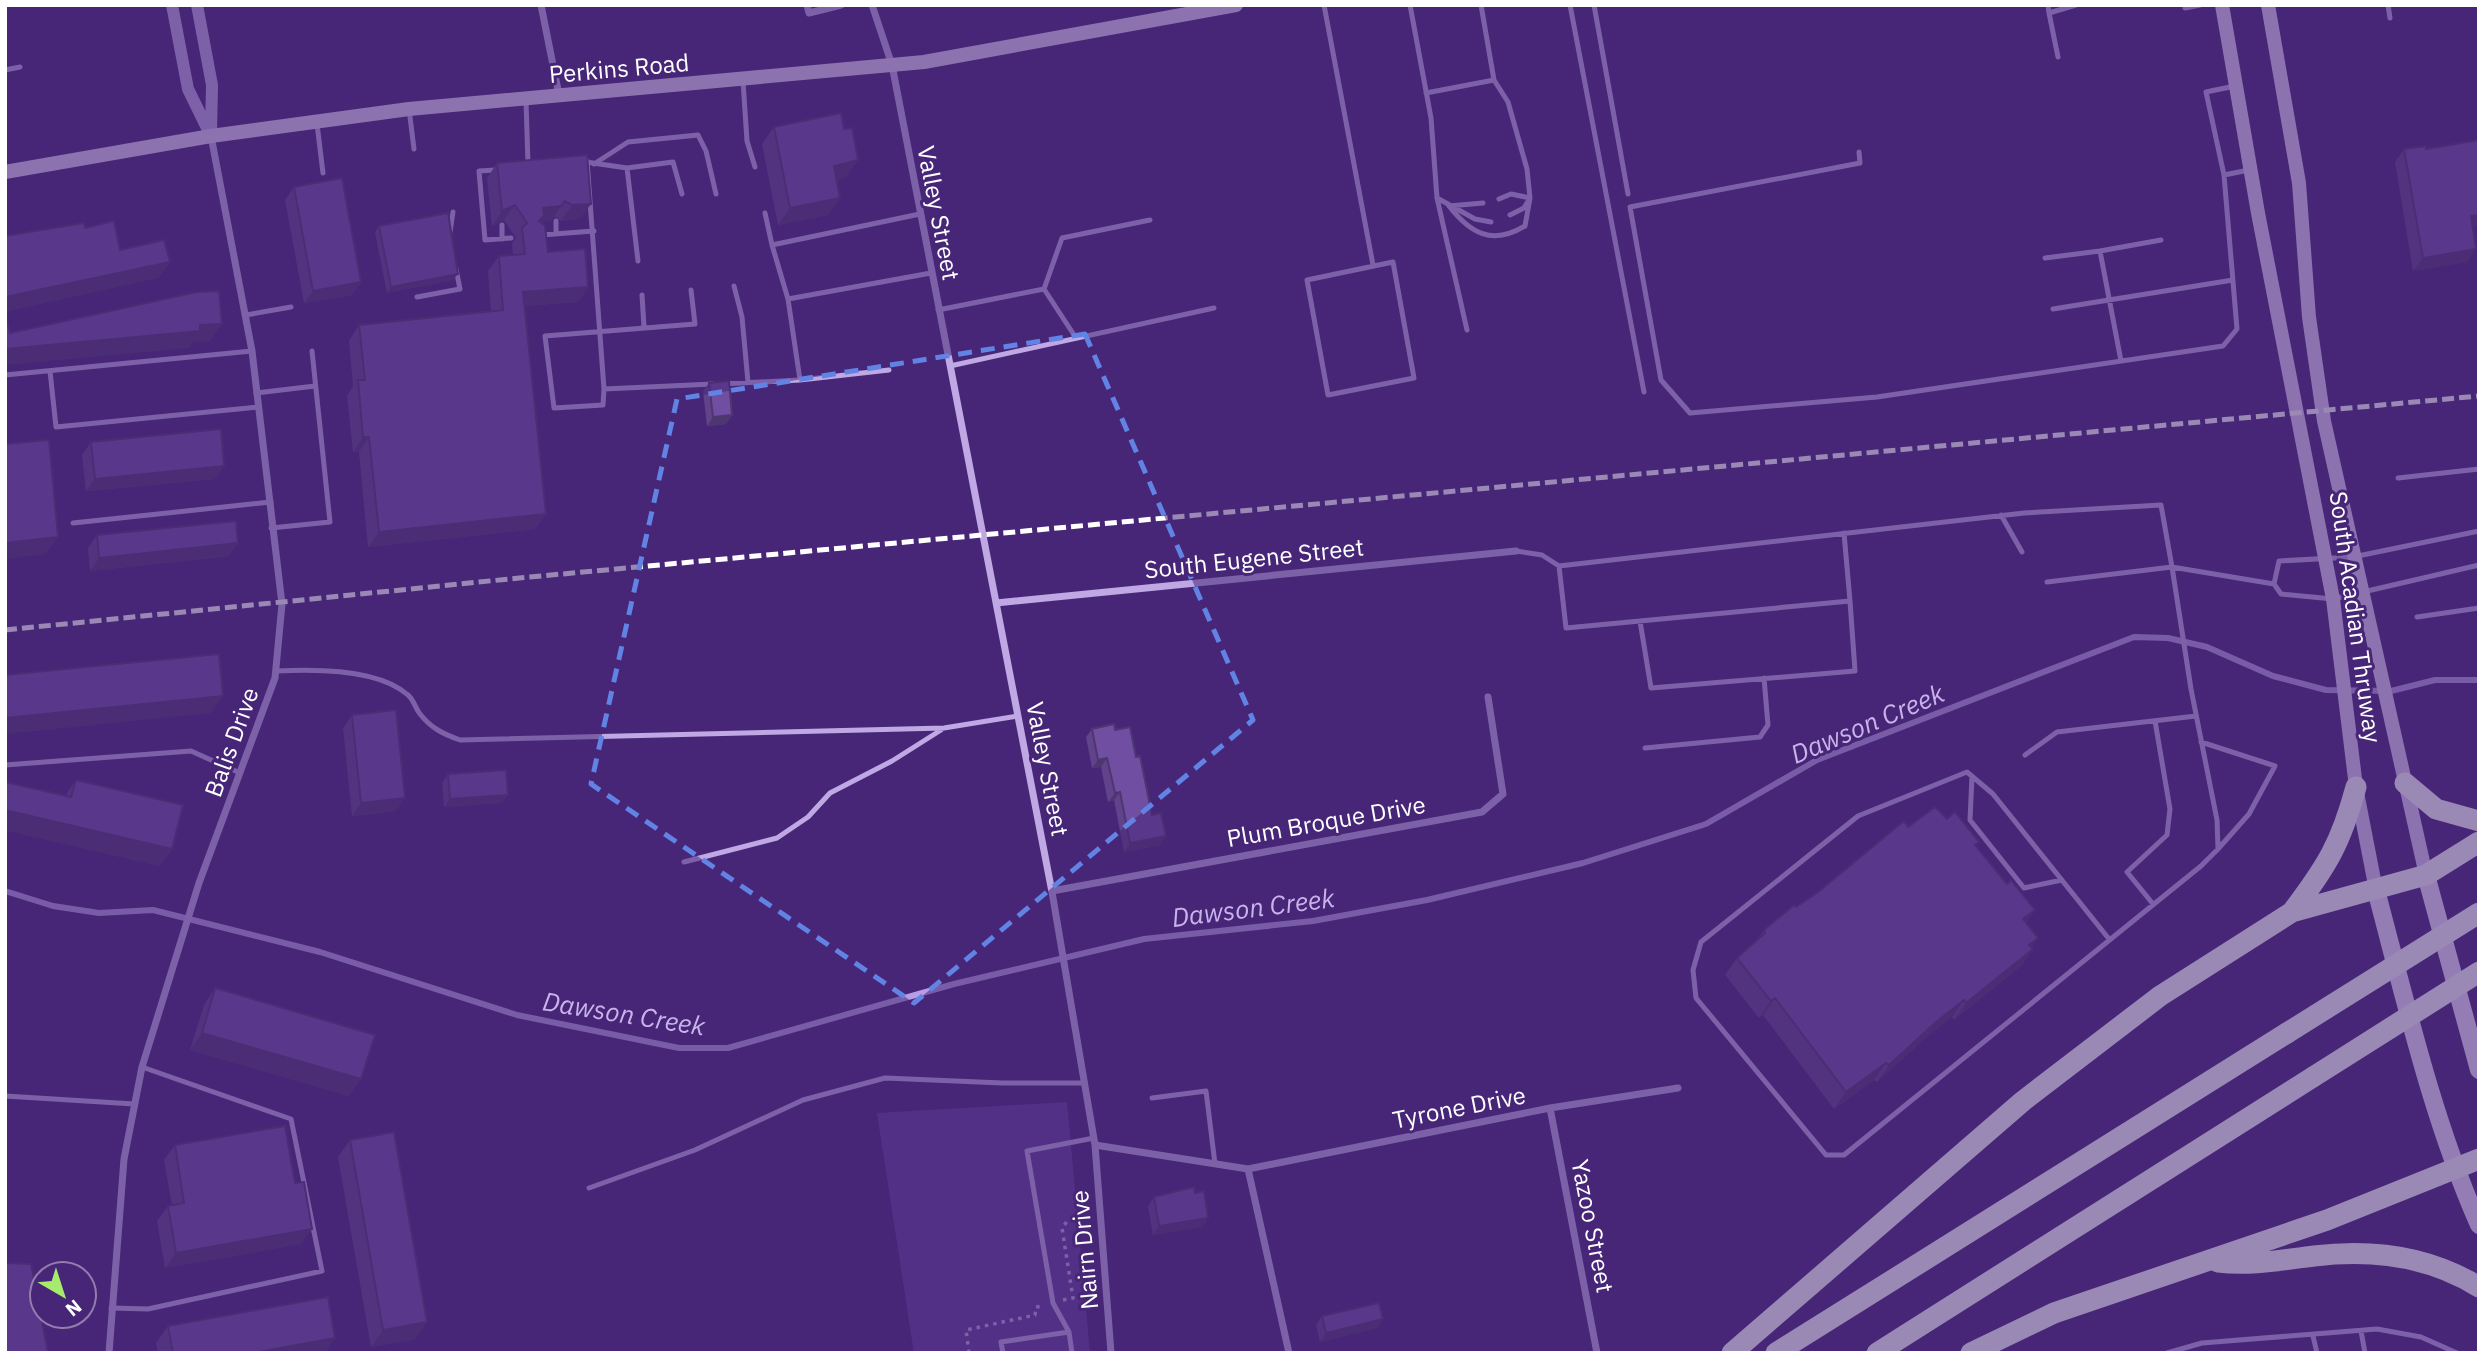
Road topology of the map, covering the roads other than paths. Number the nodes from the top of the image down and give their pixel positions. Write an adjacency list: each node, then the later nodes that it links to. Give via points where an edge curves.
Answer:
1 (172, 5): 34 (street, via 188,89)
2 (197, 5): 34 (street, via 212,85)
3 (541, 5): 30 (street)
4 (807, 5): 5 (street, via 809,13)
5 (841, 5)
6 (872, 5): 23 (street, Valley Street)
7 (1236, 5): 23 (main road, Perkins Road, via 1030,45)
8 (1324, 5): 77 (lane)
9 (1410, 5): 29 (lane)
10 (1481, 5): 26 (lane)
11 (1570, 5): 107 (lane)
12 (1594, 5): 51 (lane)
13 (2048, 5): 20 (lane)
14 (2077, 5): 20 (lane)
15 (2200, 5): 19 (lane)
16 (2222, 5): 28 (main road, South Acadian Thruway)
17 (2268, 5): 120 (main road, South Acadian Thruway, via 2299,183 2318,388)
18 (2388, 5): 21 (lane)
19 (2185, 8)
20 (2049, 13): 22 (lane)
21 (2390, 18)
22 (2058, 57)
23 (892, 65): 27 (main road, Perkins Road); 59 (street, Valley Street)
24 (20, 67): 25 (lane)
25 (5, 70)
26 (1494, 80): 29 (lane); 53 (lane, via 1508,102 1527,169)
27 (743, 81): 30 (main road, Perkins Road); 41 (lane, via 747,141)
28 (2238, 86): 45 (main road, South Acadian Thruway); 48 (lane, via 2206,92)
29 (1426, 93): 52 (lane)
30 (559, 95): 31 (main road, Perkins Road)
31 (526, 98): 32 (main road, Perkins Road); 39 (lane)
32 (409, 109): 33 (main road, Perkins Road); 35 (lane)
33 (317, 121): 34 (main road, Perkins Road); 47 (lane)
34 (211, 136): 46 (main road, Perkins Road); 91 (street, Balis Drive)
35 (414, 149)
36 (1859, 152): 98 (lane, via 1860,163 1630,207 1661,380 1690,413 1877,397)
37 (575, 163): 38 (lane)
38 (591, 163): 43 (lane); 50 (lane, via 628,142 698,135); 65 (lane)
39 (528, 167): 40 (lane); 42 (lane)
40 (538, 167)
41 (755, 167)
42 (519, 168)
43 (627, 168): 49 (lane, via 673,162); 75 (lane)
44 (508, 169): 69 (lane, via 479,171 485,240)
45 (2252, 169): 48 (lane); 121 (main road, South Acadian Thruway)
46 (5, 172)
47 (323, 173)
48 (2224, 175): 79 (lane)
49 (682, 194)
50 (716, 194)
51 (1628, 194)
52 (1437, 198): 56 (lane); 94 (lane)
53 (1530, 198): 54 (lane, via 1511,194); 56 (lane, via 1525,226 1516,232 1485,236 1465,227); 60 (lane, via 1524,208)
54 (1499, 199)
55 (1483, 203): 56 (lane)
56 (1449, 206): 63 (lane)
57 (453, 212): 71 (lane)
58 (765, 213): 72 (lane)
59 (920, 215): 72 (lane); 78 (street, Valley Street)
60 (1510, 215)
61 (1150, 220): 81 (lane, via 1062,238)
62 (556, 221): 66 (lane)
63 (1491, 222)
64 (502, 225): 69 (lane)
65 (594, 231): 66 (lane); 93 (lane)
66 (556, 234): 67 (lane)
67 (534, 236)
68 (511, 238): 69 (lane)
69 (502, 239)
70 (2161, 240): 73 (lane)
71 (451, 242)
72 (772, 245): 85 (lane)
73 (2100, 251): 74 (lane); 86 (lane)
74 (2045, 258)
75 (638, 261)
76 (455, 265): 84 (lane, via 460,289)
77 (1373, 265): 77 (lane, via 1393,262 1415,378 1328,395 1307,280)
78 (931, 273): 85 (lane); 90 (street, Valley Street)
79 (2233, 280): 86 (lane); 98 (lane, via 2237,329 2223,345)
80 (734, 286): 104 (lane)
81 (1044, 289): 90 (lane); 95 (lane)
82 (691, 290): 92 (lane, via 695,324)
83 (642, 295): 92 (lane)
84 (417, 297)
85 (788, 299): 103 (lane)
86 (2109, 300): 89 (lane); 98 (lane)
87 (291, 307): 91 (lane)
88 (1214, 308): 95 (lane)
89 (2053, 309)
90 (938, 310): 99 (street, Valley Street)
91 (246, 315): 96 (street, Balis Drive)
92 (644, 327): 93 (lane)
93 (601, 330): 106 (lane); 106 (lane, via 545,336 554,408 603,405)
94 (1467, 330)
95 (1076, 338): 99 (lane)
96 (252, 351): 101 (lane); 108 (street, Balis Drive)
97 (312, 351): 105 (lane)
98 (2121, 360)
99 (950, 366): 130 (street, Valley Street)
100 (889, 370): 103 (lane)
101 (50, 371): 102 (lane); 109 (lane, via 56,427)
102 (5, 375)
103 (800, 380): 104 (lane)
104 (748, 383): 106 (lane)
105 (315, 386): 108 (lane); 115 (lane, via 330,523)
106 (604, 389)
107 (1644, 392)
108 (257, 393): 109 (street, Balis Drive)
109 (258, 407): 112 (street, Balis Drive)
110 (2479, 470): 111 (lane)
111 (2399, 478)
112 (271, 502): 114 (lane); 115 (street, Balis Drive)
113 (2001, 515): 117 (lane); 119 (lane); 124 (lane, via 2161,505)
114 (73, 523)
115 (271, 528): 134 (street, Balis Drive, via 282,604)
116 (2479, 531): 120 (lane)
117 (1844, 533): 123 (lane); 129 (lane)
118 (1516, 551): 123 (lane, via 1542,555); 130 (street, South Eugene Street)
119 (2022, 552)
120 (2353, 557): 121 (lane); 127 (main road, South Acadian Thruway)
121 (2326, 559): 126 (lane, via 2279,561); 128 (main road, South Acadian Thruway)
122 (2479, 565): 127 (lane)
123 (1559, 566): 133 (lane, via 1566,628)
124 (2172, 567): 125 (lane); 126 (lane); 138 (lane)
125 (2047, 582)
126 (2274, 584): 128 (lane, via 2281,594)
127 (2360, 595): 128 (lane); 147 (main road, South Acadian Thruway)
128 (2333, 599): 148 (main road, South Acadian Thruway)
129 (1850, 601): 133 (lane); 135 (lane, via 1856,671)
130 (996, 603): 137 (street, Valley Street)
131 (2479, 608): 132 (lane)
132 (2417, 618)
133 (1640, 621): 135 (lane, via 1651,688)
134 (276, 671): 140 (lane, via 318,669 396,686 439,733 460,740); 145 (street, Balis Drive)
135 (1764, 678): 142 (lane, via 1768,725 1760,737)
136 (1488, 697): 156 (street, Plum Broque Drive, via 1503,794 1482,812)
137 (1018, 716): 140 (lane); 156 (street, Valley Street)
138 (2196, 716): 139 (lane); 141 (lane)
139 (2155, 720): 143 (lane, via 2057,732); 157 (lane, via 2170,809 2167,835 2127,873)
140 (944, 728): 152 (lane, via 831,793 808,817 777,838)
141 (2202, 742): 151 (lane); 151 (lane, via 2274,766 2249,814)
142 (1645, 748)
143 (2025, 755)
144 (5, 765): 145 (lane, via 191,751)
145 (240, 773): 162 (street, Balis Drive, via 199,883)
146 (1972, 776): 154 (lane, via 1993,794); 154 (lane, via 1970,820 2024,888); 160 (lane, via 1967,772 1858,816 1701,942 1693,970 1696,998 1826,1155 1844,1155)
147 (2405, 783): 149 (highway, via 2436,809); 153 (main road, South Acadian Thruway)
148 (2356, 787): 155 (main road, South Acadian Thruway); 158 (highway, via 2345,827 2325,869)
149 (2479, 821)
150 (2479, 842): 153 (highway)
151 (2218, 849): 157 (lane)
152 (684, 862)
153 (2426, 875): 155 (highway); 163 (main road, South Acadian Thruway)
154 (2062, 880): 160 (lane)
155 (2376, 890): 158 (highway); 173 (main road, South Acadian Thruway)
156 (1052, 891): 164 (street, Valley Street)
157 (2153, 904): 160 (lane)
158 (2292, 912): 189 (highway, via 2160,996 2023,1101)
159 (2479, 913): 190 (highway, bridge)
160 (2109, 939)
161 (2479, 972): 191 (highway, bridge)
162 (142, 1068): 168 (street, Balis Drive); 179 (lane, via 291,1119 322,1271 148,1309)
163 (2479, 1070)
164 (1085, 1083): 170 (street, Valley Street); 175 (lane, via 885,1078 803,1100 695,1150)
165 (1678, 1088): 169 (street, Tyrone Drive)
166 (5, 1096): 168 (lane)
167 (1152, 1098): 172 (lane, via 1206,1091)
168 (134, 1104): 179 (street, Balis Drive, via 124,1159)
169 (1549, 1108): 174 (street, Tyrone Drive); 188 (street, Yazoo Street)
170 (1094, 1142): 172 (street); 181 (lane, via 1027,1151 1053,1303); 186 (street, Nairn Drive)
171 (2479, 1159): 173 (highway)
172 (1215, 1164): 174 (street)
173 (2454, 1168): 176 (main road, South Acadian Thruway); 177 (highway)
174 (1248, 1169): 187 (street)
175 (589, 1188)
176 (2479, 1226)
177 (2213, 1262): 178 (highway, via 2246,1266 2367,1252 2416,1260); 192 (highway, via 2054,1313)
178 (2479, 1287)
179 (111, 1308): 183 (street, Balis Drive)
180 (2361, 1331): 182 (lane); 195 (lane); 196 (lane, via 2421,1337)
181 (1069, 1332): 184 (lane, via 1002,1342); 185 (lane)
182 (2313, 1336): 193 (lane, via 2202,1343); 194 (lane)
183 (109, 1353)
184 (1003, 1353)
185 (1072, 1353)
186 (1111, 1353)
187 (1289, 1353)
188 (1597, 1353)
189 (1731, 1353)
190 (1776, 1353)
191 (1877, 1353)
192 (1971, 1353)
193 (2167, 1353)
194 (2317, 1353)
195 (2365, 1353)
196 (2457, 1353)

